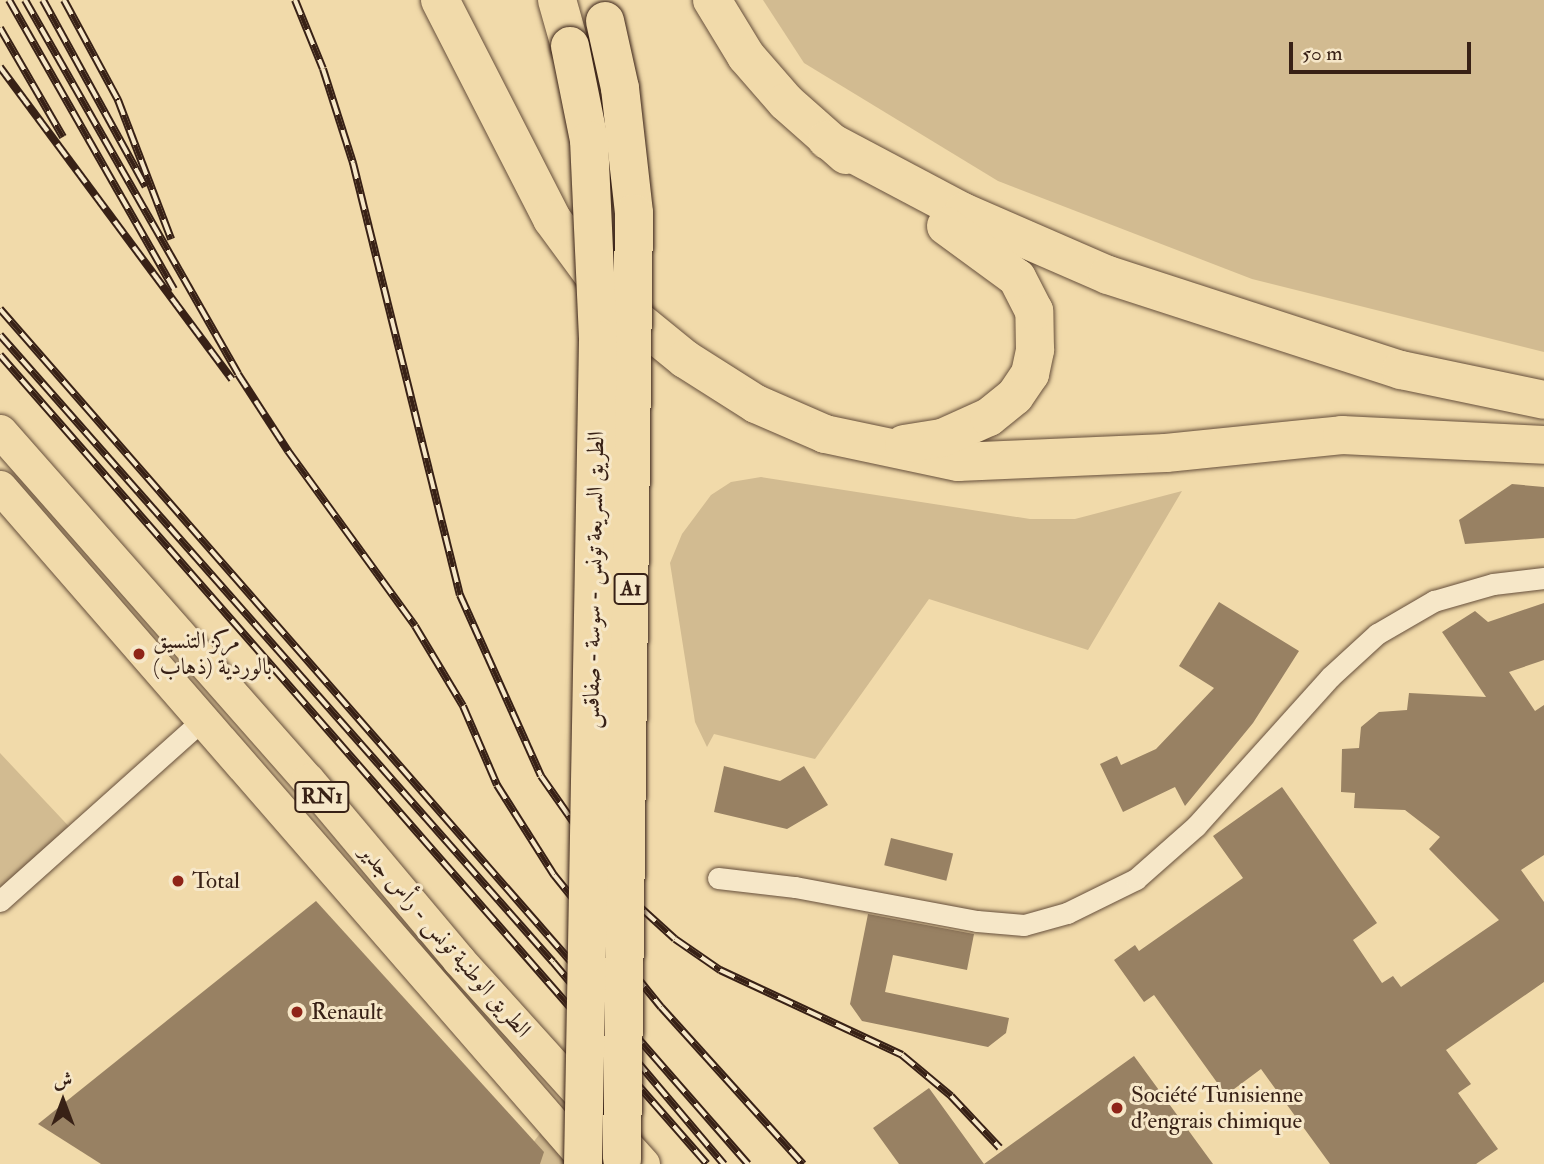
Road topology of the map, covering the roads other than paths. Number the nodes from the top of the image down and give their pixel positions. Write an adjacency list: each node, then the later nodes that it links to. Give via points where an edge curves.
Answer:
1 (440, 0): 9 (highway, via 552,219 610,298 685,359 756,404 825,434)
2 (557, 0): 15 (highway, الطريق السريعة تونس - سوسة - صفاقس / A1, bridge, via 589,139 598,340)
3 (712, 0): 5 (highway, via 746,56)
4 (601, 11): 17 (highway, الطريق السريعة تونس - سوسة - صفاقس / A1, bridge, via 620,88 635,213)
5 (827, 140): 6 (highway, via 963,212 1108,275 1401,370); 9 (highway, via 904,200 992,256 1017,278 1034,311 1035,351 1030,374 1015,396 974,428)
6 (1544, 400)
7 (0, 431): 18 (main road, الطريق الوطنية تونس - رأس جدير / RN1, via 309,780 458,959)
8 (1544, 445): 9 (highway, via 1342,435 1166,453 1011,462 958,462)
9 (888, 446)
10 (0, 487): 12 (main road, الطريق الوطنية تونس - رأس جدير / RN1)
11 (1544, 578): 13 (street, via 1493,584 1434,601 1377,634 1331,677 1196,826 1136,879 1067,913 1024,925 977,921 795,887)
12 (205, 718): 14 (street); 16 (main road, الطريق الوطنية تونس - رأس جدير / RN1)
13 (718, 878)
14 (0, 901)
15 (583, 1164)
16 (589, 1164)
17 (622, 1164)
18 (643, 1164)

